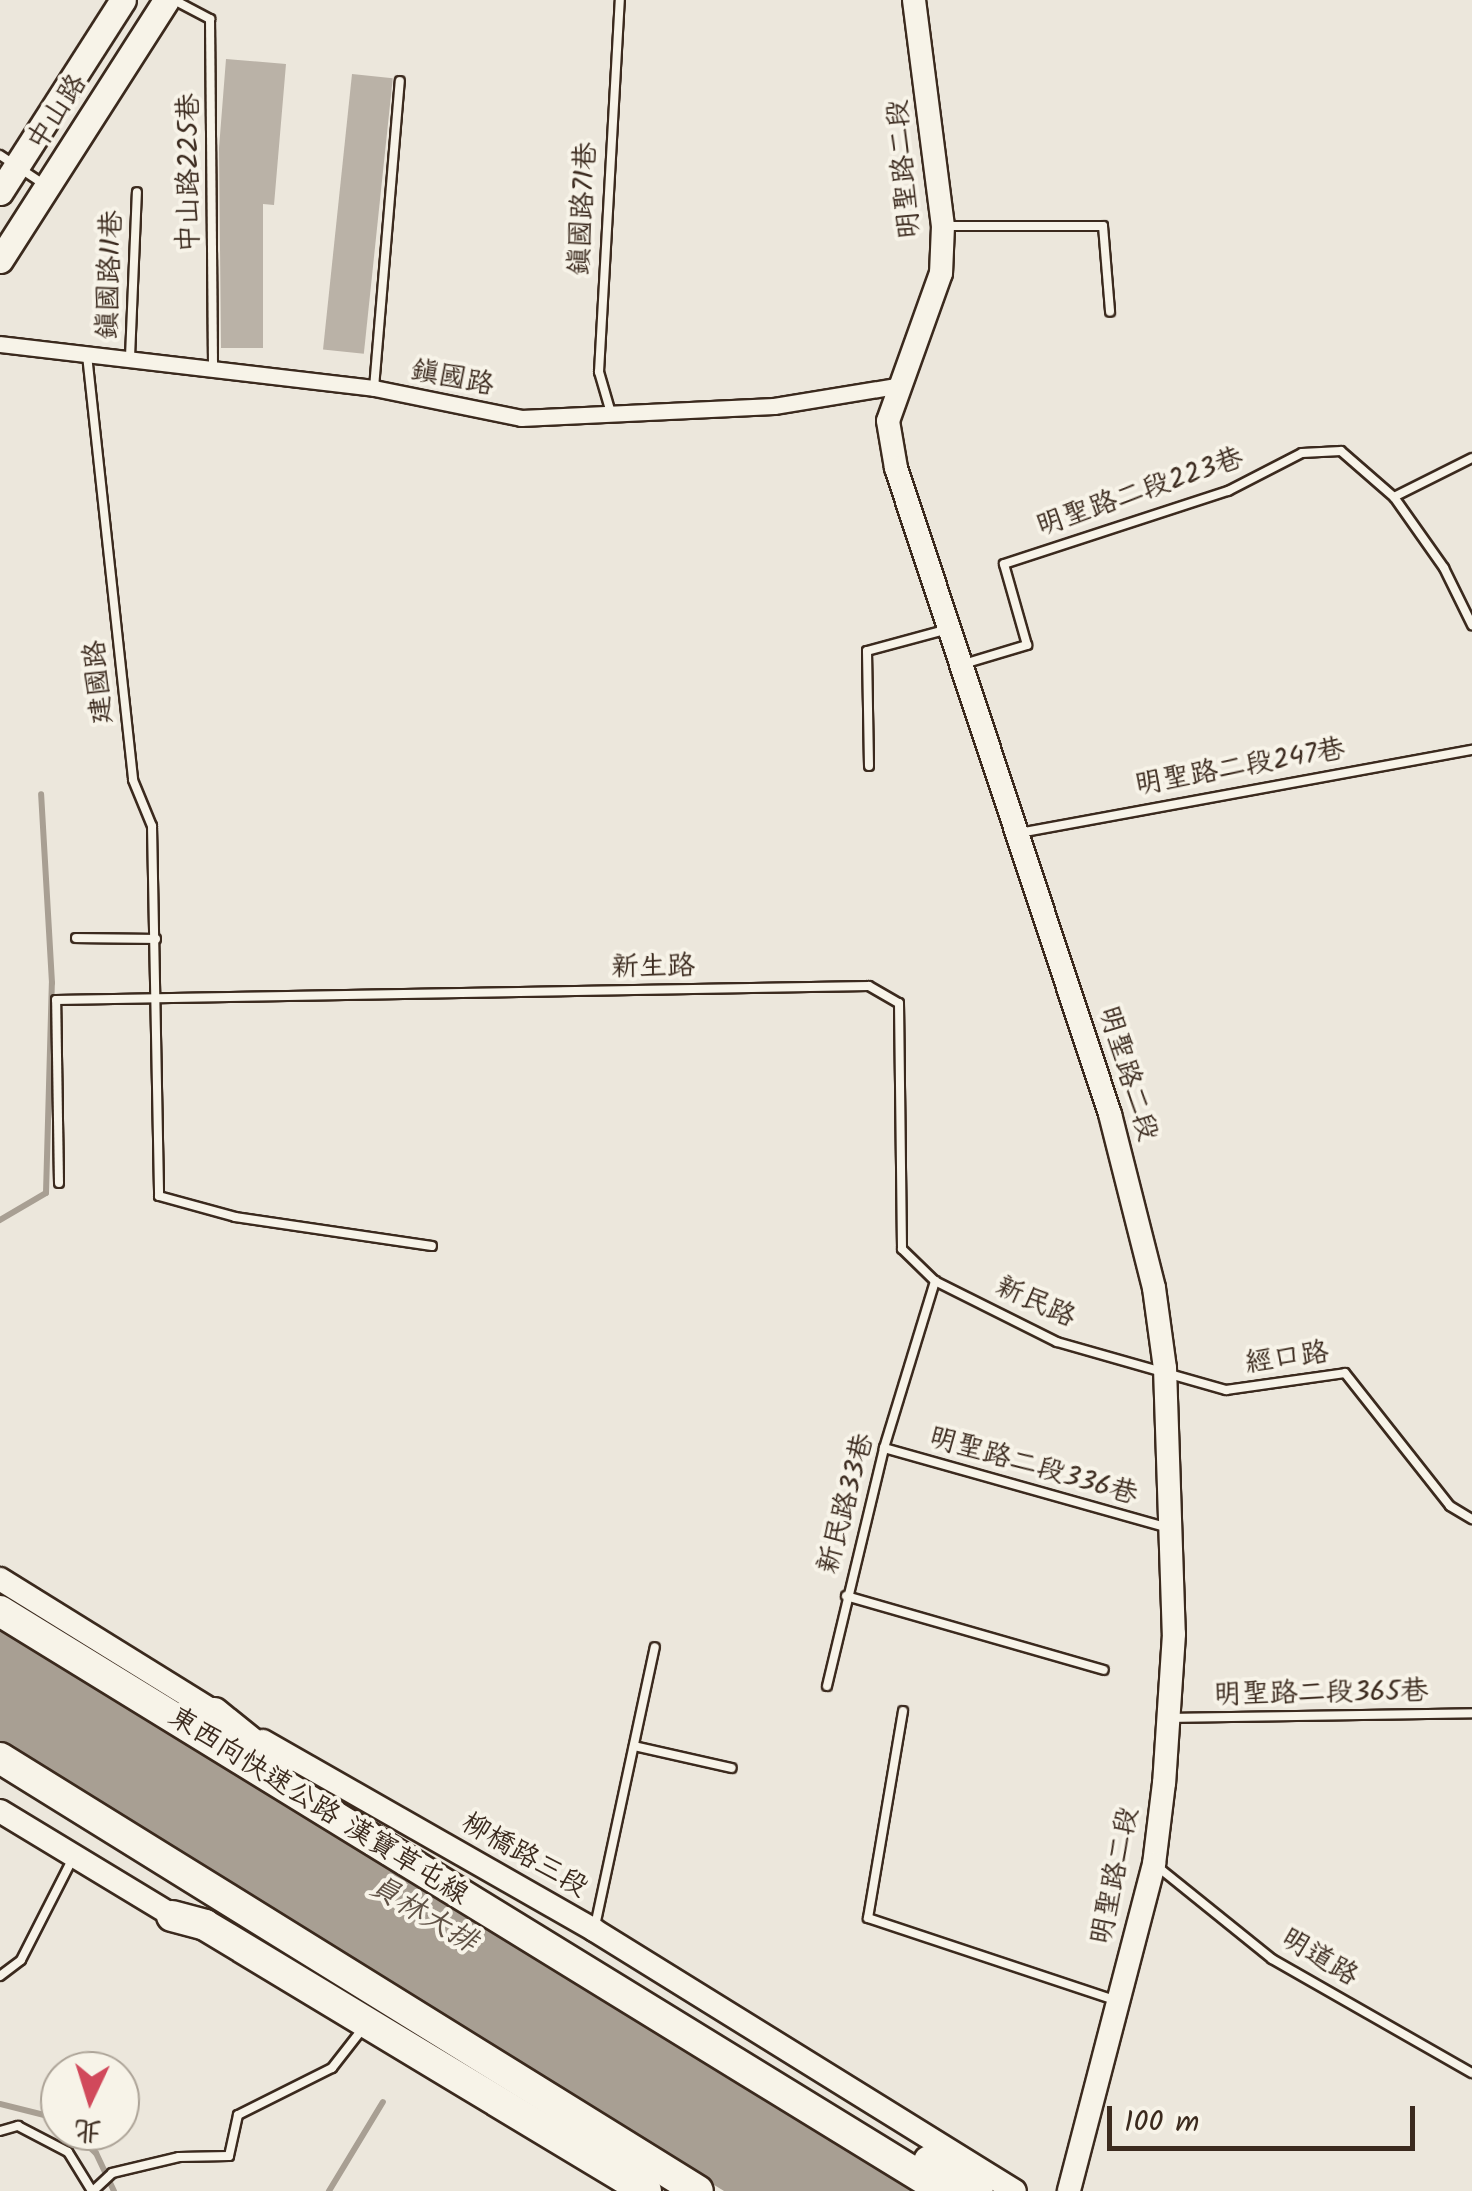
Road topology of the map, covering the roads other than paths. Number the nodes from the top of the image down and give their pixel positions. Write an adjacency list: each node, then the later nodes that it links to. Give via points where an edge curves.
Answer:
1 (122, 0): 7 (main road, 中山路)
2 (166, 0): 8 (main road, 中山路)
3 (174, 0): 17 (lane, 中山路225巷, via 210,19)
4 (620, 0): 20 (lane, 鎮國路71巷, via 599,372)
5 (914, 0): 11 (street, 明聖路二段)
6 (400, 81): 19 (lane)
7 (8, 160): 8 (lane); 9 (main road, 中山路)
8 (46, 186): 12 (main road, 中山路)
9 (0, 192)
10 (137, 192): 16 (lane, 鎮國路11巷)
11 (943, 226): 13 (lane, via 1103,226); 18 (street, 明聖路二段, via 941,272)
12 (0, 260)
13 (1110, 312)
14 (0, 344): 15 (street, 鎮國路)
15 (87, 355): 16 (street, 鎮國路); 30 (lane, 建國路, via 133,780 152,826)
16 (130, 360): 17 (street, 鎮國路)
17 (213, 369): 19 (street, 鎮國路)
18 (896, 386): 20 (street, 鎮國路, via 774,406); 24 (street, 明聖路二段, via 888,421 896,468)
19 (374, 388): 20 (street, 鎮國路, via 521,418)
20 (612, 418)
21 (1472, 458): 22 (lane)
22 (1394, 497): 23 (lane, 明聖路二段223巷, via 1444,568); 25 (lane, 明聖路二段223巷, via 1341,452 1302,453 1228,492 1004,564 1027,645)
23 (1472, 625)
24 (948, 629): 25 (street, 明聖路二段); 27 (lane, via 868,650)
25 (960, 664): 28 (street, 明聖路二段)
26 (1472, 750): 28 (lane, 明聖路二段247巷)
27 (869, 766)
28 (1016, 833): 36 (street, 明聖路二段, via 1110,1114 1154,1288)
29 (76, 938): 30 (lane)
30 (156, 940): 31 (lane, 建國路)
31 (158, 1002): 32 (lane, via 56,1000); 33 (lane, 建國路, via 159,1196 234,1216); 34 (lane, 新生路, via 870,986 899,1004)
32 (58, 1183)
33 (432, 1246)
34 (902, 1248): 35 (lane, 新民路)
35 (935, 1281): 36 (lane, 新民路, via 1057,1342); 37 (lane, 新民路33巷)
36 (1165, 1368): 38 (lane, 經口路, via 1226,1390 1345,1373 1450,1506); 39 (street, 明聖路二段)
37 (884, 1448): 39 (lane, 明聖路二段336巷); 41 (lane, 新民路33巷)
38 (1472, 1519)
39 (1170, 1528): 49 (street, 明聖路二段)
40 (0, 1579): 47 (street, 柳橋路三段)
41 (846, 1596): 44 (lane, 新民路33巷); 45 (lane)
42 (0, 1612): 67 (highway, 東西向快速公路 漢寶草屯線)
43 (655, 1647): 50 (lane)
44 (1104, 1670)
45 (827, 1686)
46 (903, 1712): 59 (lane, via 868,1918)
47 (214, 1713): 57 (street, 柳橋路三段); 68 (highway, via 286,1771)
48 (1472, 1713): 49 (lane, 明聖路二段365巷)
49 (1170, 1718): 55 (street, 明聖路二段)
50 (634, 1746): 52 (lane); 57 (lane)
51 (0, 1758): 66 (highway)
52 (732, 1768)
53 (0, 1811): 54 (street)
54 (74, 1857): 56 (street); 58 (lane, via 21,1960)
55 (1154, 1864): 59 (street, 明聖路二段); 61 (lane, 明道路, via 1272,1959)
56 (172, 1916): 60 (street); 65 (highway, via 206,1925)
57 (594, 1930): 69 (street, 柳橋路三段)
58 (0, 1976)
59 (1118, 2001): 70 (street, 明聖路二段)
60 (360, 2032): 63 (lane, via 332,2068 238,2115 229,2156 179,2156 112,2173); 64 (street)
61 (1472, 2073)
62 (0, 2132): 63 (lane, via 18,2126 68,2152)
63 (93, 2191)
64 (619, 2191)
65 (646, 2191)
66 (698, 2191)
67 (944, 2191)
68 (978, 2191)
69 (1015, 2191)
70 (1069, 2191)

